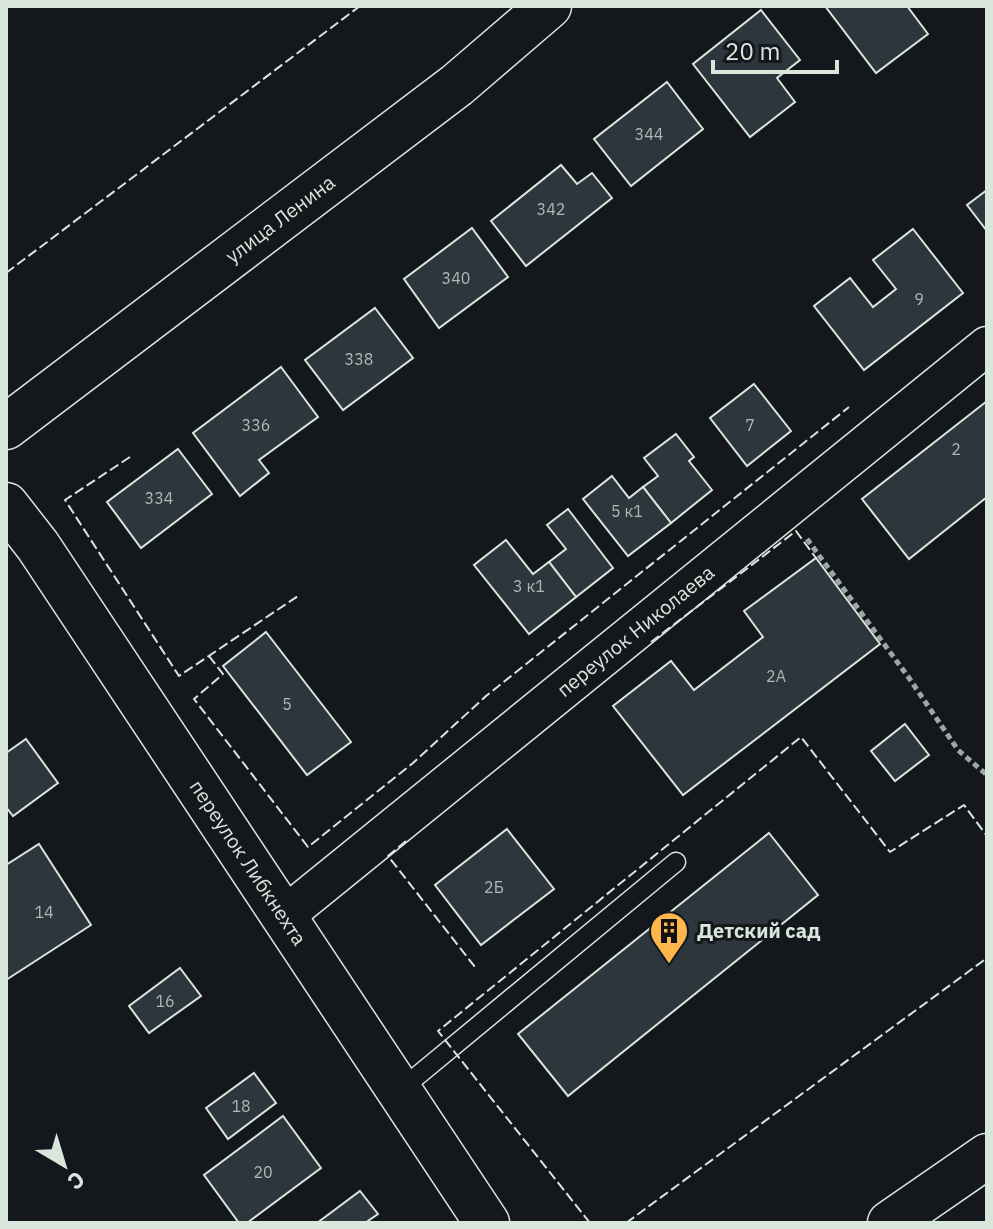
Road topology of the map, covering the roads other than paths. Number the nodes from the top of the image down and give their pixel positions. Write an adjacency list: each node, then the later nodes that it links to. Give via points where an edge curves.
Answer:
1 (549, 6): 3 (main road, улица Ленина, via 457,85)
2 (987, 346): 6 (street, переулок Николаева)
3 (6, 427)
4 (6, 505): 6 (main road, переулок Либкнехта)
5 (676, 862): 7 (lane)
6 (283, 917): 7 (main road, переулок Либкнехта)
7 (399, 1091): 9 (main road, переулок Либкнехта)
8 (984, 1163): 10 (main road)
9 (487, 1223)
10 (890, 1223)

